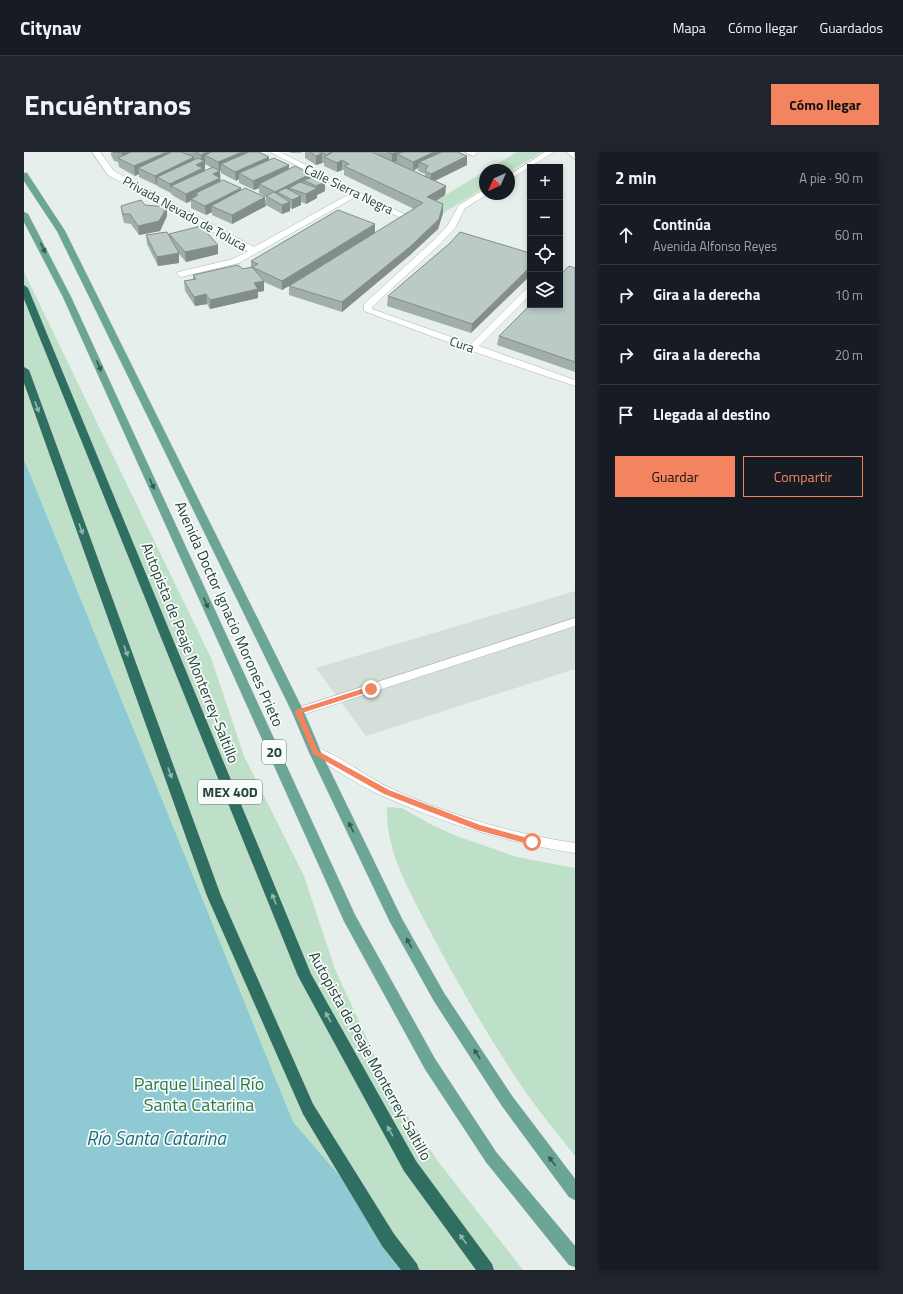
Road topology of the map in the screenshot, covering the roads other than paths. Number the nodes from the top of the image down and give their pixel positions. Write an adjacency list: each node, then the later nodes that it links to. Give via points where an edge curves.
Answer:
1 (96, 152): 12 (street, Privada Nevado de Toluca, via 112,173)
2 (274, 152): 8 (street, Calle Sierra Negra)
3 (550, 152): 6 (street)
4 (570, 152): 5 (street)
5 (575, 157)
6 (515, 174)
7 (24, 175): 20 (main road, Avenida Doctor Ignacio Morones Prieto / 20, via 61,231)
8 (357, 193): 11 (street, Calle Sierra Negra); 12 (street)
9 (479, 197): 16 (street, Cura, via 462,207 452,226 437,242 367,306 368,311 374,314)
10 (24, 214): 24 (main road, Avenida Doctor Ignacio Morones Prieto / 20, one-way to 24, via 68,297 349,917 434,1071 491,1157)
11 (402, 215)
12 (255, 251): 13 (street, Privada Nevado de Toluca, via 236,261)
13 (181, 274)
14 (24, 288): 26 (highway, Autopista de Peaje Monterrey-Saltillo / MEX 40D, one-way to 14, via 410,1166 305,976)
15 (527, 293): 16 (street)
16 (472, 348): 18 (street, Cura)
17 (24, 370): 25 (highway, MEX 40D, one-way to 25, via 214,896 308,1109 388,1240)
18 (575, 383)
19 (575, 622): 20 (street)
20 (298, 712): 21 (main road, Avenida Doctor Ignacio Morones Prieto / 20)
21 (315, 752): 22 (street, via 387,792 446,816 532,842); 23 (main road, Avenida Doctor Ignacio Morones Prieto / 20, one-way to 21, via 507,1101 439,997 397,922)
22 (575, 848)
23 (575, 1192)
24 (575, 1259)
25 (411, 1270)
26 (486, 1270)

